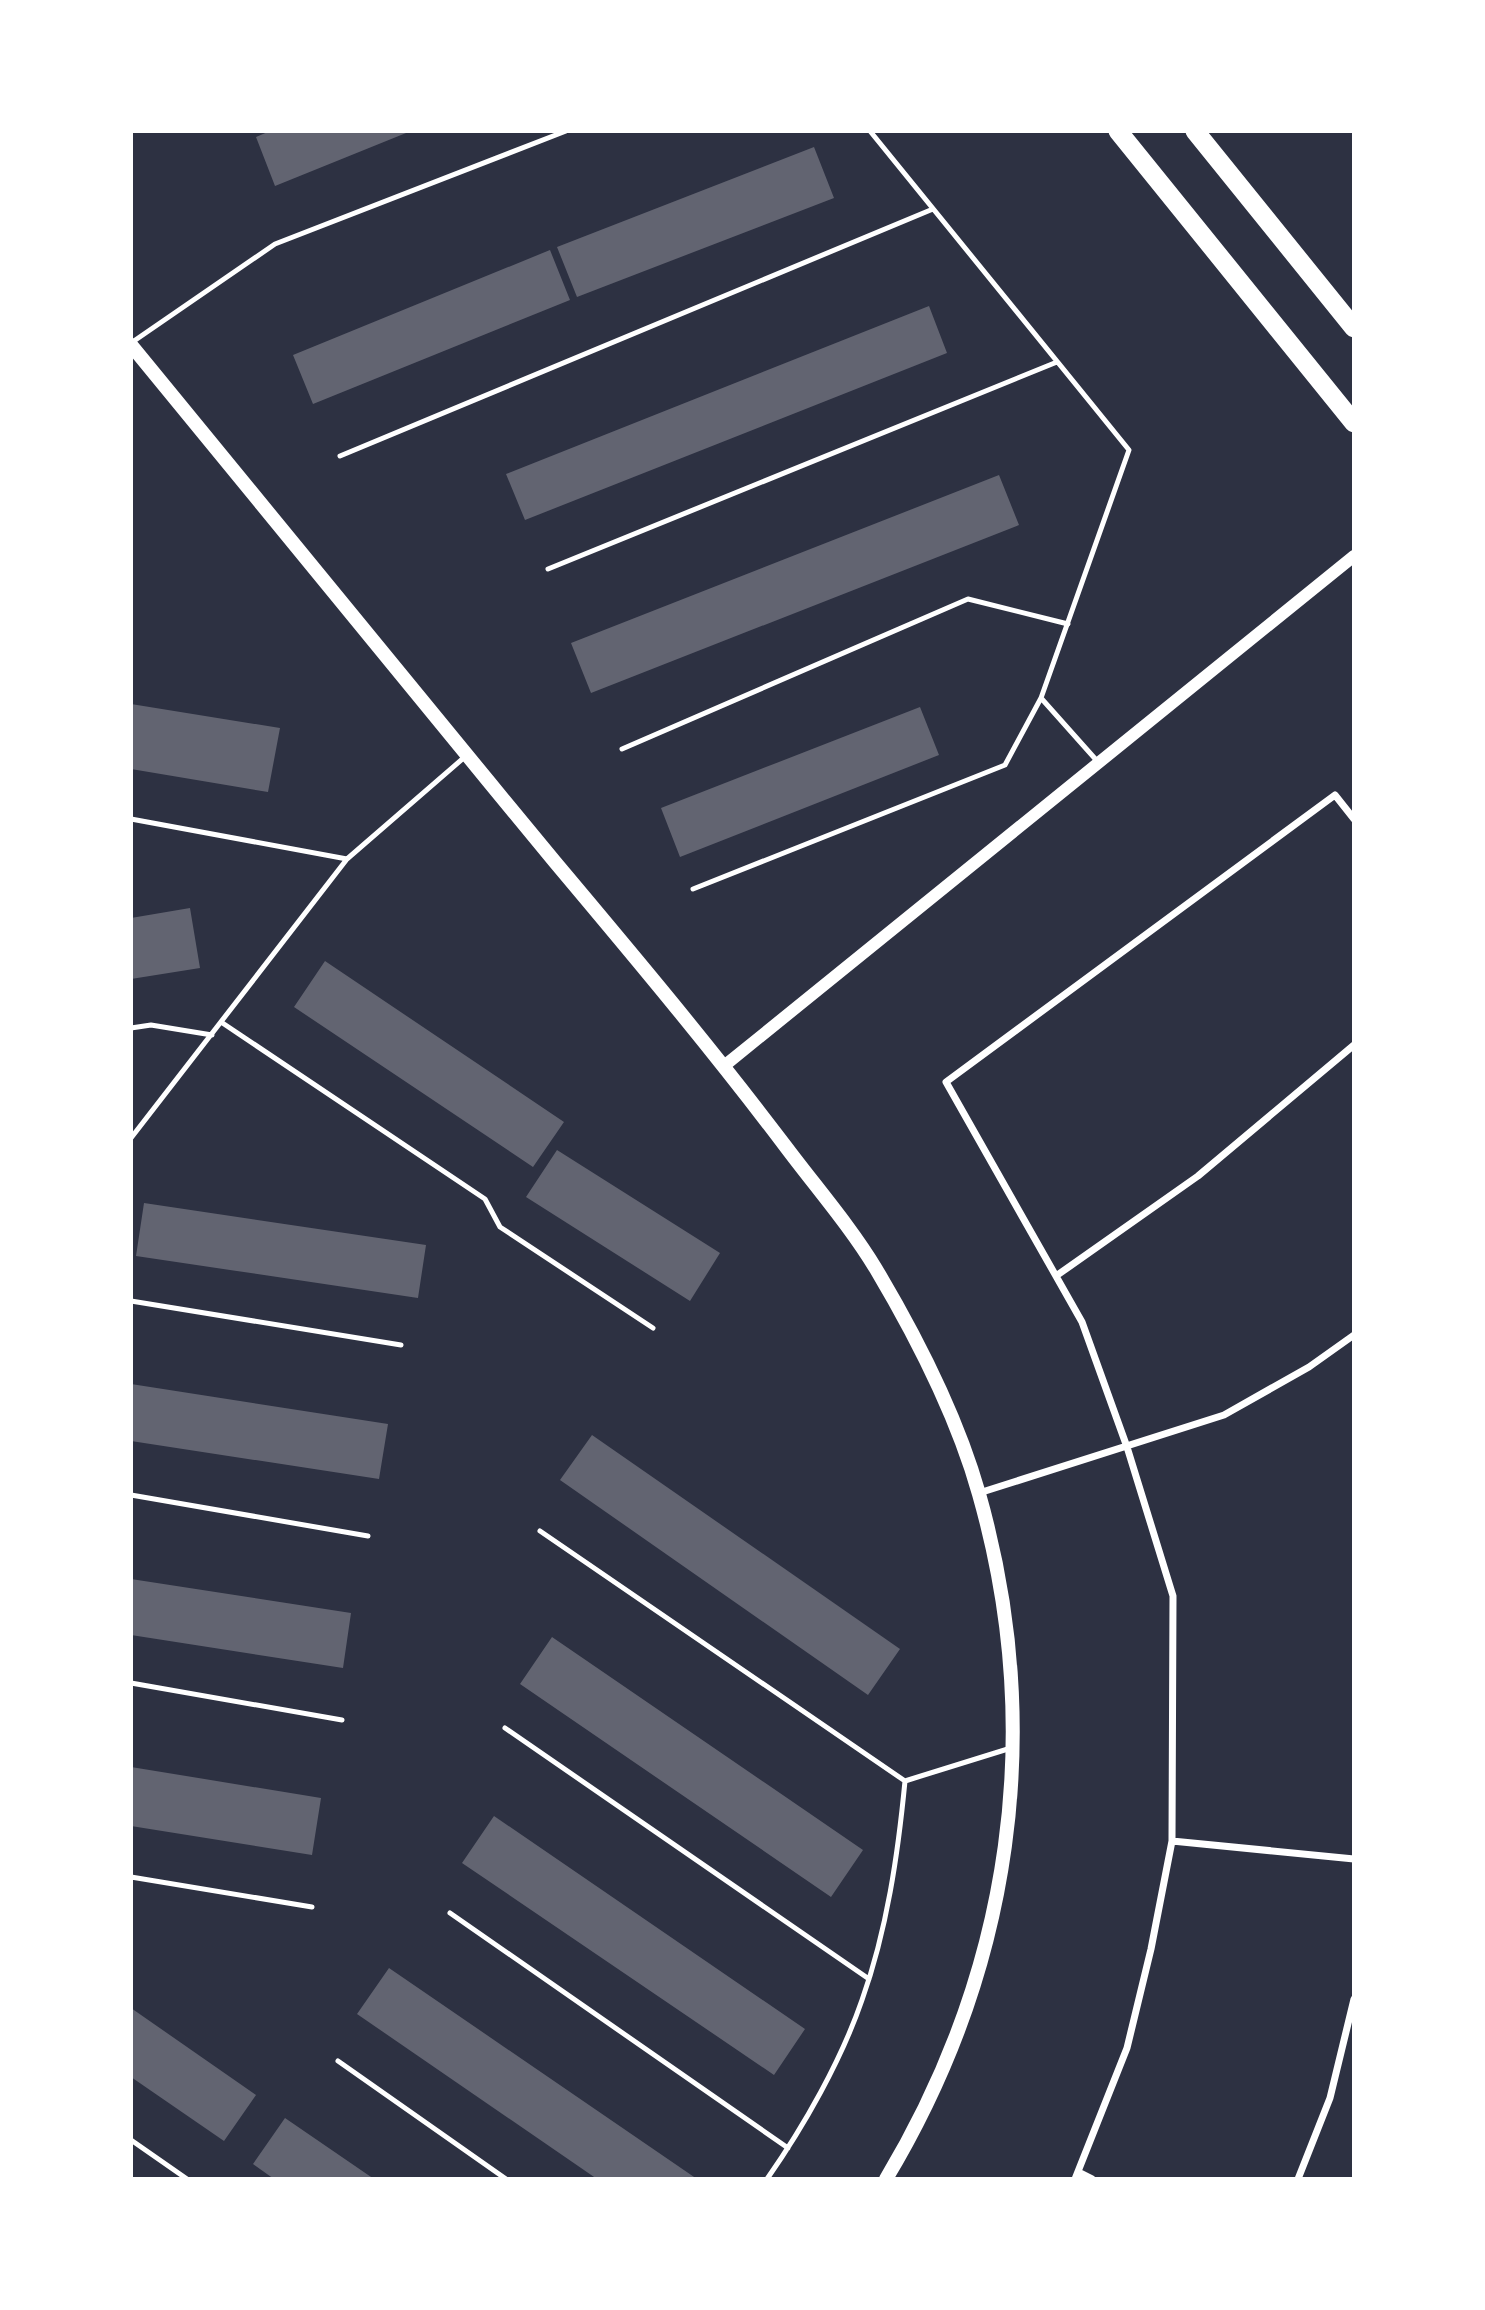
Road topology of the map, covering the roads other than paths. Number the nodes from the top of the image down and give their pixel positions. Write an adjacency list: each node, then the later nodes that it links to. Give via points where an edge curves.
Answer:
1 (566, 131): 7 (lane, via 275,244)
2 (870, 131): 5 (lane)
3 (1118, 131): 9 (highway)
4 (1195, 131): 6 (highway)
5 (933, 209): 8 (lane); 10 (lane)
6 (1354, 328)
7 (131, 344): 16 (main road)
8 (1057, 362): 12 (lane); 13 (lane, via 1129,450)
9 (1354, 423)
10 (340, 456)
11 (1354, 556): 17 (street)
12 (548, 569)
13 (1068, 624): 14 (lane); 15 (lane, via 968,599)
14 (1041, 698): 17 (lane); 21 (lane, via 1005,765)
15 (622, 749)
16 (467, 755): 20 (lane); 26 (main road)
17 (1100, 764): 26 (street)
18 (131, 819): 20 (lane)
19 (1354, 819): 28 (street, via 1335,795 946,1083)
20 (347, 859): 22 (lane)
21 (693, 890)
22 (222, 1022): 24 (lane); 30 (lane, via 485,1199 500,1227)
23 (131, 1028): 24 (lane, via 151,1026)
24 (212, 1035): 27 (lane)
25 (1354, 1045): 28 (street, via 1198,1176)
26 (724, 1066): 34 (main road, via 874,1266 952,1420)
27 (131, 1138)
28 (1056, 1276): 33 (street, via 1082,1322)
29 (131, 1301): 32 (lane)
30 (653, 1328)
31 (1354, 1335): 33 (street, via 1310,1367 1224,1415)
32 (401, 1345)
33 (1127, 1447): 34 (street); 43 (street, via 1173,1596)
34 (979, 1493): 41 (main road, via 1009,1654)
35 (131, 1494): 37 (lane)
36 (540, 1531): 42 (lane)
37 (368, 1536)
38 (131, 1683): 39 (lane)
39 (342, 1720)
40 (505, 1728): 48 (lane)
41 (1014, 1747): 42 (lane); 57 (main road, via 996,1909 976,1984 952,2052)
42 (905, 1781): 48 (lane, via 883,1928)
43 (1172, 1841): 44 (street); 53 (street, via 1127,2048)
44 (1354, 1859)
45 (131, 1877): 46 (lane)
46 (312, 1907)
47 (450, 1913): 52 (lane)
48 (869, 1979): 52 (lane, via 804,2124)
49 (1354, 1999): 59 (street, via 1330,2098)
50 (338, 2061): 55 (lane)
51 (131, 2140): 54 (lane)
52 (788, 2148): 56 (lane)
53 (1077, 2175): 58 (street)
54 (187, 2179)
55 (506, 2179)
56 (767, 2179)
57 (886, 2179)
58 (1093, 2179)
59 (1298, 2179)

